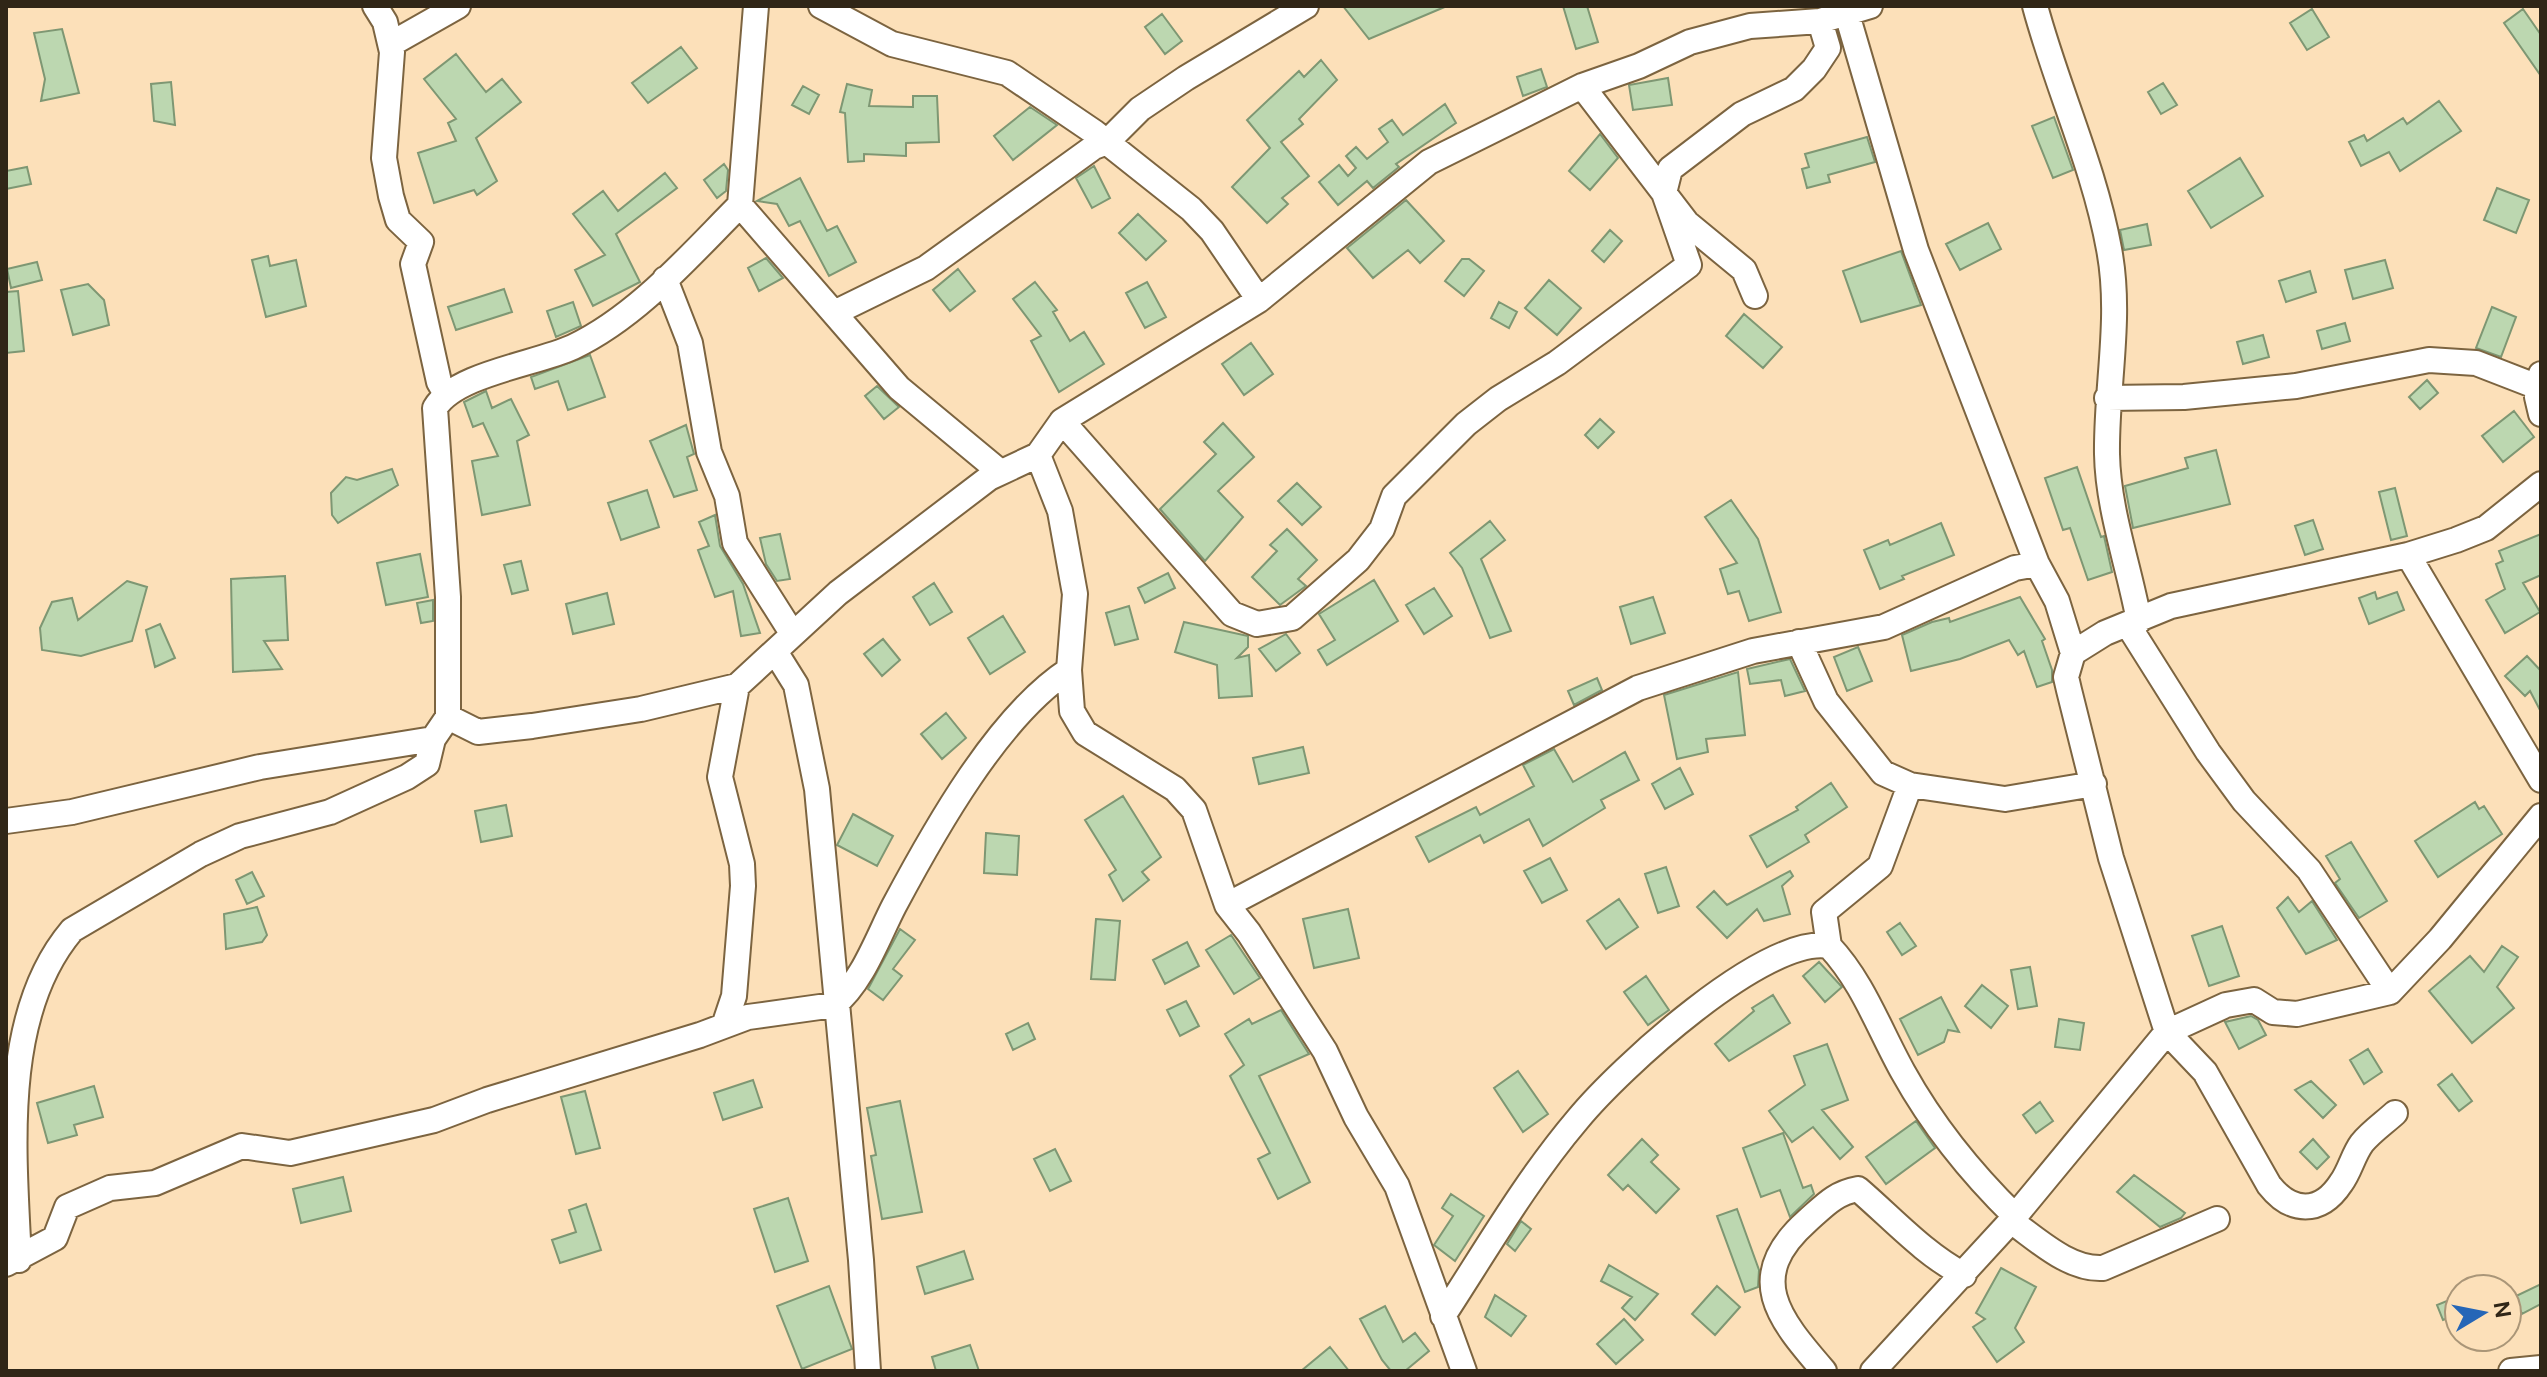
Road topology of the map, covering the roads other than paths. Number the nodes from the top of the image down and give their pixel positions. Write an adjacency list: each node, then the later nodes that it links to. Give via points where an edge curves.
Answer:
1 (375, 6): 10 (street)
2 (458, 6): 10 (street)
3 (756, 6): 14 (street)
4 (821, 6): 12 (street, via 892,44 1007,73)
5 (1306, 6): 12 (street, via 1140,109)
6 (2035, 6): 21 (street, via 2109,249 2115,318)
7 (1858, 10): 9 (street); 28 (street, via 1916,250)
8 (1790, 14): 9 (street); 11 (street, via 1690,42)
9 (1820, 21): 13 (street, via 1828,48 1814,69 1794,89 1742,114 1670,169)
10 (391, 44): 20 (street, via 386,171 398,220 421,242 413,264)
11 (1582, 86): 13 (street); 17 (street, via 1429,162)
12 (1107, 142): 17 (street, via 1191,209); 18 (street, via 926,268)
13 (1664, 193): 16 (street, via 1687,223 1744,270); 23 (street, via 1689,258 1685,271 1466,424 1394,496 1382,529 1358,560 1292,618 1257,624 1232,614)
14 (740, 205): 15 (street); 18 (street)
15 (665, 279): 20 (street, via 594,336); 30 (street, via 690,343 709,452 727,496 735,543)
16 (1755, 296)
17 (1259, 300): 23 (street)
18 (834, 313): 25 (street, via 899,388)
19 (2539, 380): 21 (street, via 2476,363 2429,360 2296,386); 22 (street)
20 (446, 394): 36 (street, via 434,414 448,597)
21 (2107, 398): 29 (street, via 2112,502)
22 (2541, 414)
23 (1062, 421): 24 (street)
24 (1038, 455): 25 (street); 34 (street, via 1060,511 1075,594)
25 (999, 471): 30 (street)
26 (2541, 484): 27 (street, via 2486,528)
27 (2408, 555): 29 (street, via 2171,606); 38 (street)
28 (2037, 564): 31 (street, via 2015,568 1884,627); 33 (street, via 2057,601)
29 (2134, 623): 33 (street); 46 (street, via 2217,764 2309,870)
30 (792, 633): 32 (street)
31 (1799, 642): 40 (street, via 1826,701 1858,744 1883,773); 44 (street, via 1638,688)
32 (776, 653): 35 (street); 47 (street, via 796,685 817,789)
33 (2073, 653): 39 (street, via 2066,677)
34 (1069, 670): 44 (street, via 1072,711 1083,732 1175,789 1194,810); 47 (street, via 1042,687 978,768 923,850 867,958)
35 (737, 686): 36 (street, via 641,709 478,732); 48 (street, via 720,777 743,886 734,996)
36 (448, 717): 37 (street)
37 (433, 739): 42 (street, via 260,767 72,812); 53 (street, via 427,764 407,777 330,812 240,836 201,854 72,930 56,947 16,1042)
38 (2541, 780)
39 (2094, 784): 40 (street, via 2005,799); 49 (street, via 2111,858)
40 (1910, 785): 45 (street, via 1880,866 1824,912)
41 (2541, 816): 43 (street)
42 (6, 821)
43 (2532, 842): 46 (street)
44 (1227, 905): 55 (street, via 1325,1051 1397,1186)
45 (1829, 946): 51 (street, via 1848,966 1941,1132); 55 (street, via 1802,945 1724,989 1595,1099)
46 (2390, 992): 49 (street, via 2297,1014 2273,1012 2254,1000 2226,1005)
47 (834, 1005): 48 (street); 57 (street)
48 (725, 1023): 53 (street, via 434,1120 290,1153 242,1146 155,1183 110,1188 67,1207 55,1238)
49 (2167, 1032): 50 (street, via 2205,1072 2269,1185 2281,1201 2299,1208 2328,1197 2362,1144); 51 (street)
50 (2395, 1113)
51 (2013, 1219): 52 (street, via 2090,1269); 54 (street)
52 (2217, 1219)
53 (12, 1262)
54 (1964, 1275): 59 (street, via 1931,1258 1858,1189 1839,1192 1790,1236 1774,1261 1771,1285 1778,1310); 60 (street)
55 (1443, 1316): 58 (street)
56 (2541, 1368): 61 (street)
57 (868, 1371)
58 (1464, 1371)
59 (1824, 1371)
60 (1873, 1371)
61 (2511, 1371)

